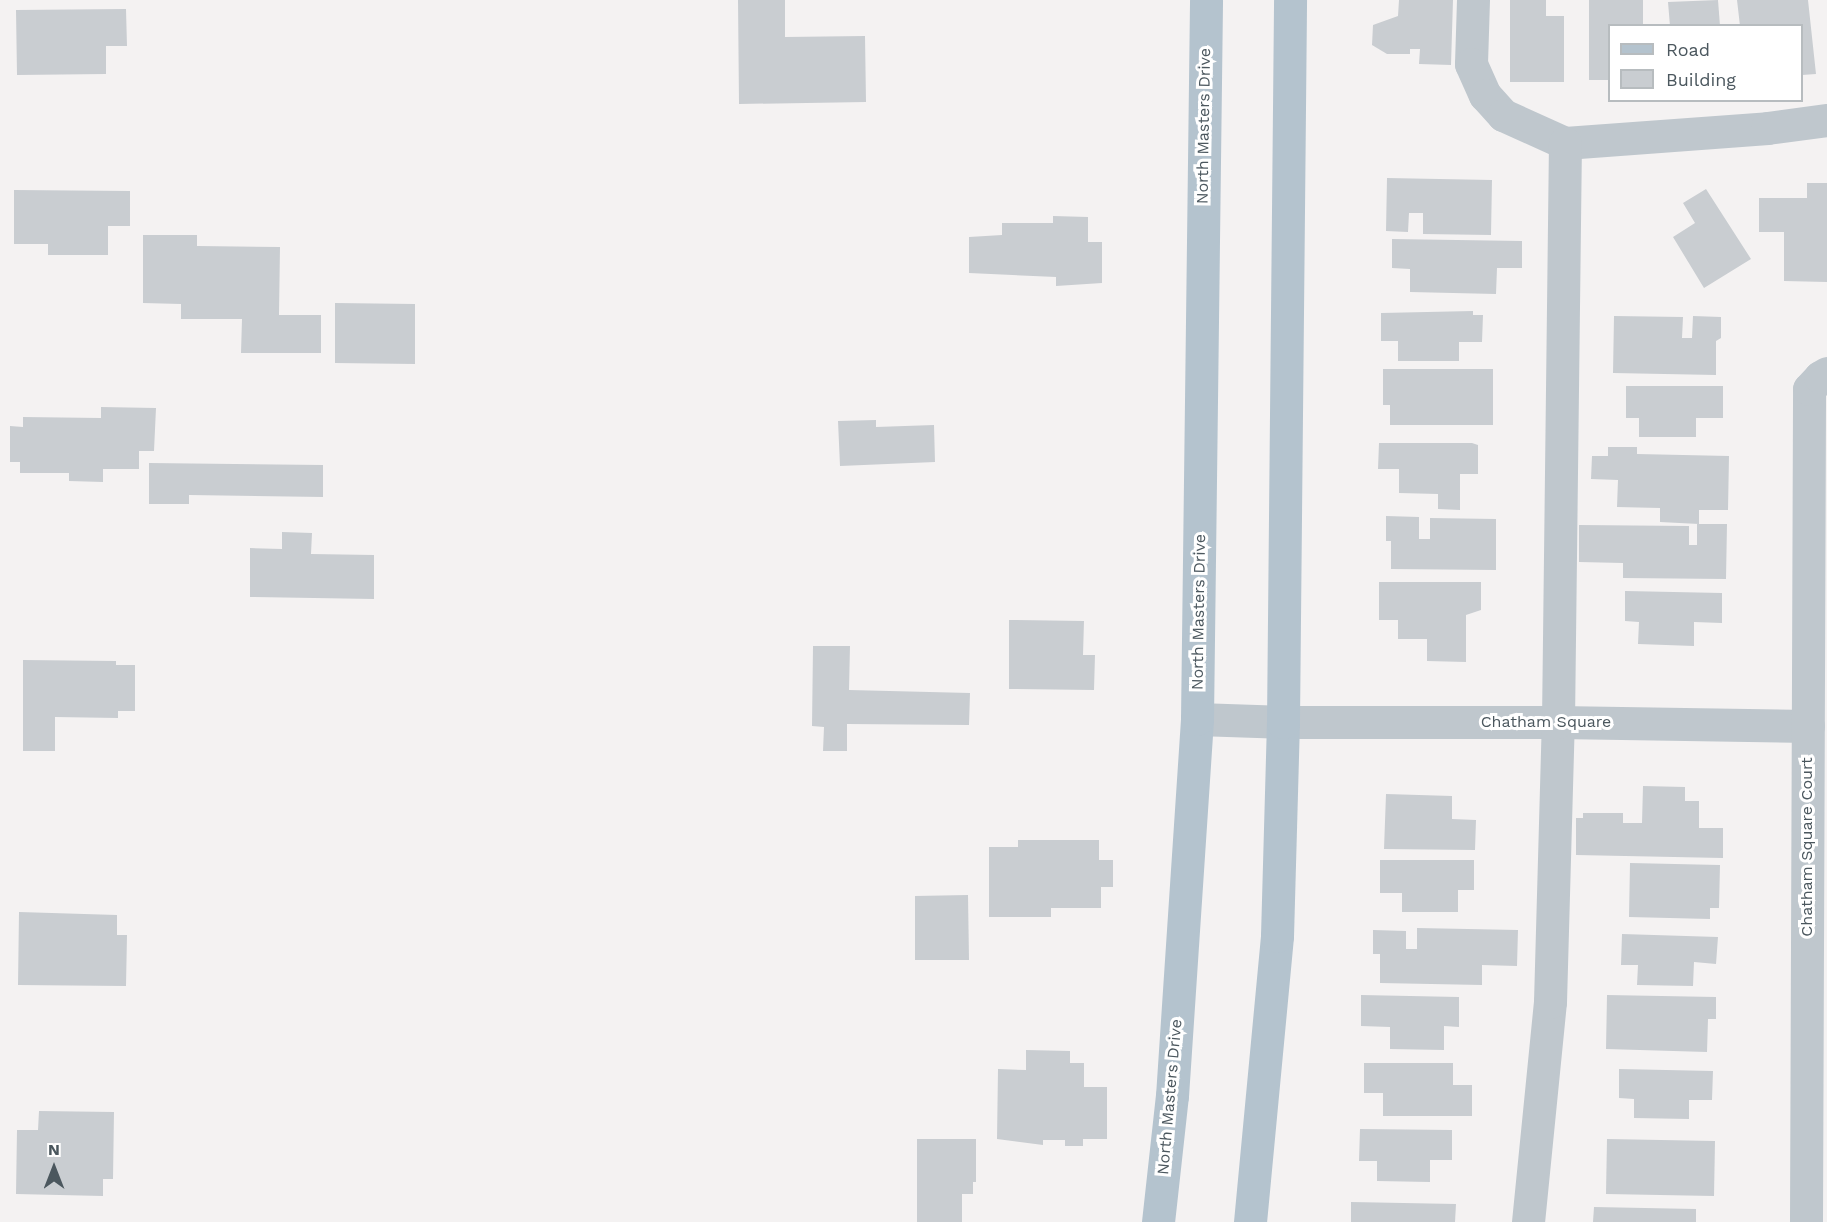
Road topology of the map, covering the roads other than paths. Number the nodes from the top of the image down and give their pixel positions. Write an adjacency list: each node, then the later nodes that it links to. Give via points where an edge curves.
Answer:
1 (1206, 0): 9 (main road, North Masters Drive)
2 (1290, 0): 10 (main road)
3 (1473, 0): 5 (street, via 1471,64 1485,95 1503,115)
4 (1827, 120): 5 (street)
5 (1565, 143): 11 (street)
6 (1827, 373): 7 (street, Chatham Square Court, via 1809,389)
7 (1818, 473): 8 (street, Chatham Square Court)
8 (1814, 712): 11 (street, Chatham Square); 12 (street, Chatham Square Court)
9 (1197, 719): 10 (street); 14 (main road, North Masters Drive, via 1172,1096)
10 (1283, 722): 11 (street, Chatham Square); 15 (main road, via 1277,936)
11 (1558, 722): 16 (street, via 1550,1002)
12 (1817, 935): 13 (street, Chatham Square Court)
13 (1817, 1053): 17 (street, Chatham Square Court)
14 (1158, 1222)
15 (1250, 1222)
16 (1528, 1222)
17 (1806, 1222)

